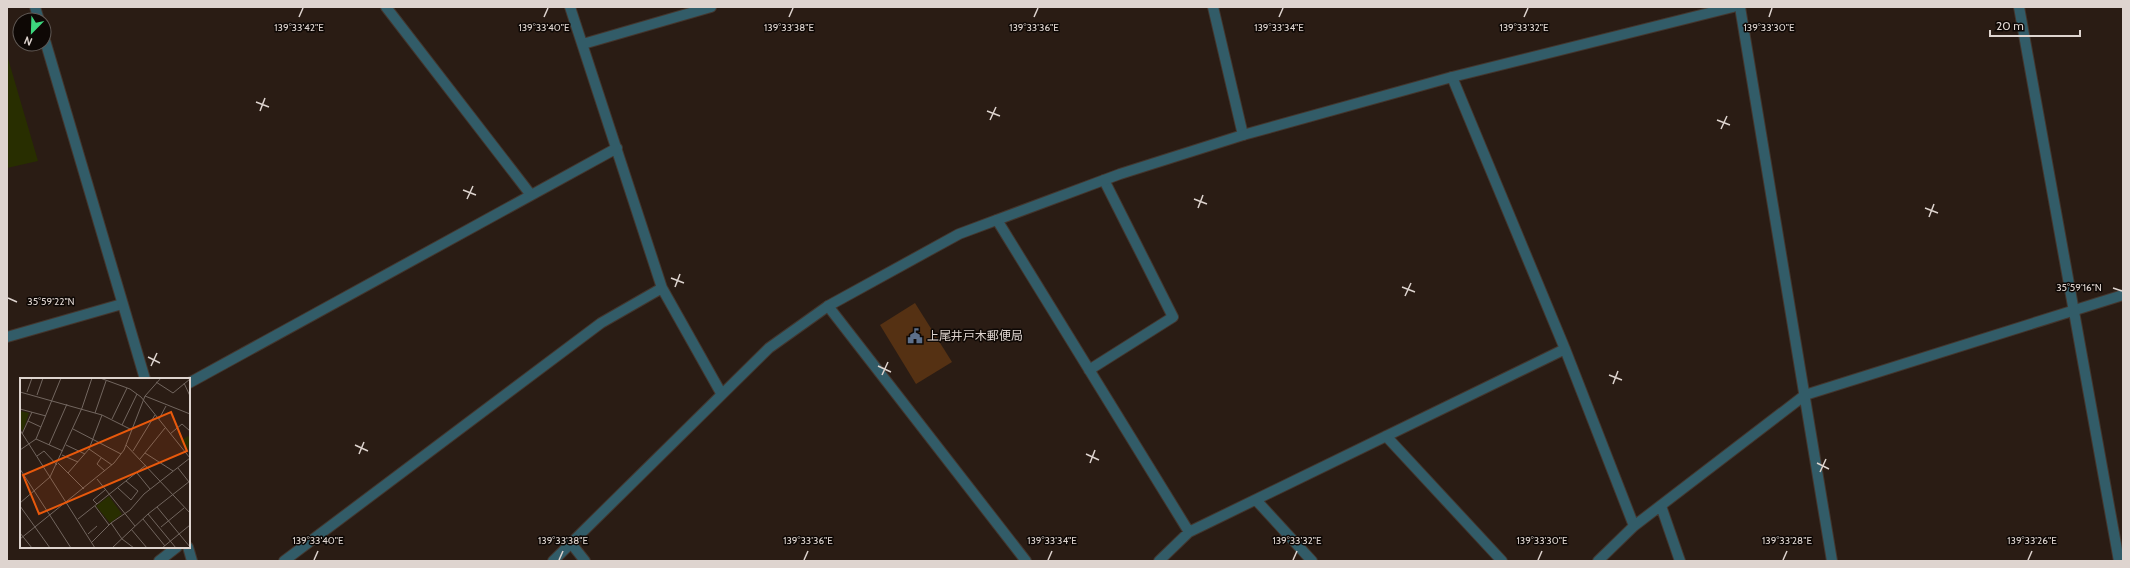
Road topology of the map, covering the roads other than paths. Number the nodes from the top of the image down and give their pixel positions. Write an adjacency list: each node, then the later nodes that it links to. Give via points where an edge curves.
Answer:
1 (386, 7): 14 (street)
2 (570, 7): 8 (street)
3 (711, 7): 8 (street)
4 (1213, 7): 11 (street)
5 (1732, 7): 10 (street)
6 (1740, 7): 27 (street)
7 (2019, 7): 20 (street)
8 (583, 44): 12 (street)
9 (48, 52): 18 (street)
10 (1452, 77): 11 (street); 22 (street)
11 (1243, 135): 13 (street)
12 (617, 148): 14 (street); 16 (street)
13 (1104, 180): 15 (street); 23 (street, via 1173,317)
14 (530, 195): 25 (street)
15 (997, 220): 19 (street, via 959,234); 23 (street)
16 (662, 288): 26 (street); 38 (street, via 601,323)
17 (2123, 295): 20 (street)
18 (122, 304): 21 (street); 24 (street)
19 (828, 306): 26 (street, via 769,348); 41 (street)
20 (2074, 309): 27 (street); 48 (street)
21 (7, 337)
22 (1565, 349): 28 (street); 31 (street)
23 (1089, 370): 32 (street)
24 (145, 378)
25 (190, 382)
26 (721, 393): 33 (street)
27 (1804, 395): 30 (street); 47 (street)
28 (1386, 436): 29 (street); 44 (street)
29 (1256, 500): 32 (street); 43 (street)
30 (1661, 506): 31 (street); 46 (street)
31 (1634, 526): 45 (street)
32 (1189, 532): 42 (street)
33 (570, 542): 39 (street); 40 (street)
34 (176, 548): 36 (street)
35 (188, 548): 37 (street)
36 (159, 561)
37 (192, 561)
38 (284, 561)
39 (553, 561)
40 (585, 561)
41 (1026, 561)
42 (1159, 561)
43 (1312, 561)
44 (1502, 561)
45 (1598, 561)
46 (1680, 561)
47 (1832, 561)
48 (2119, 561)

